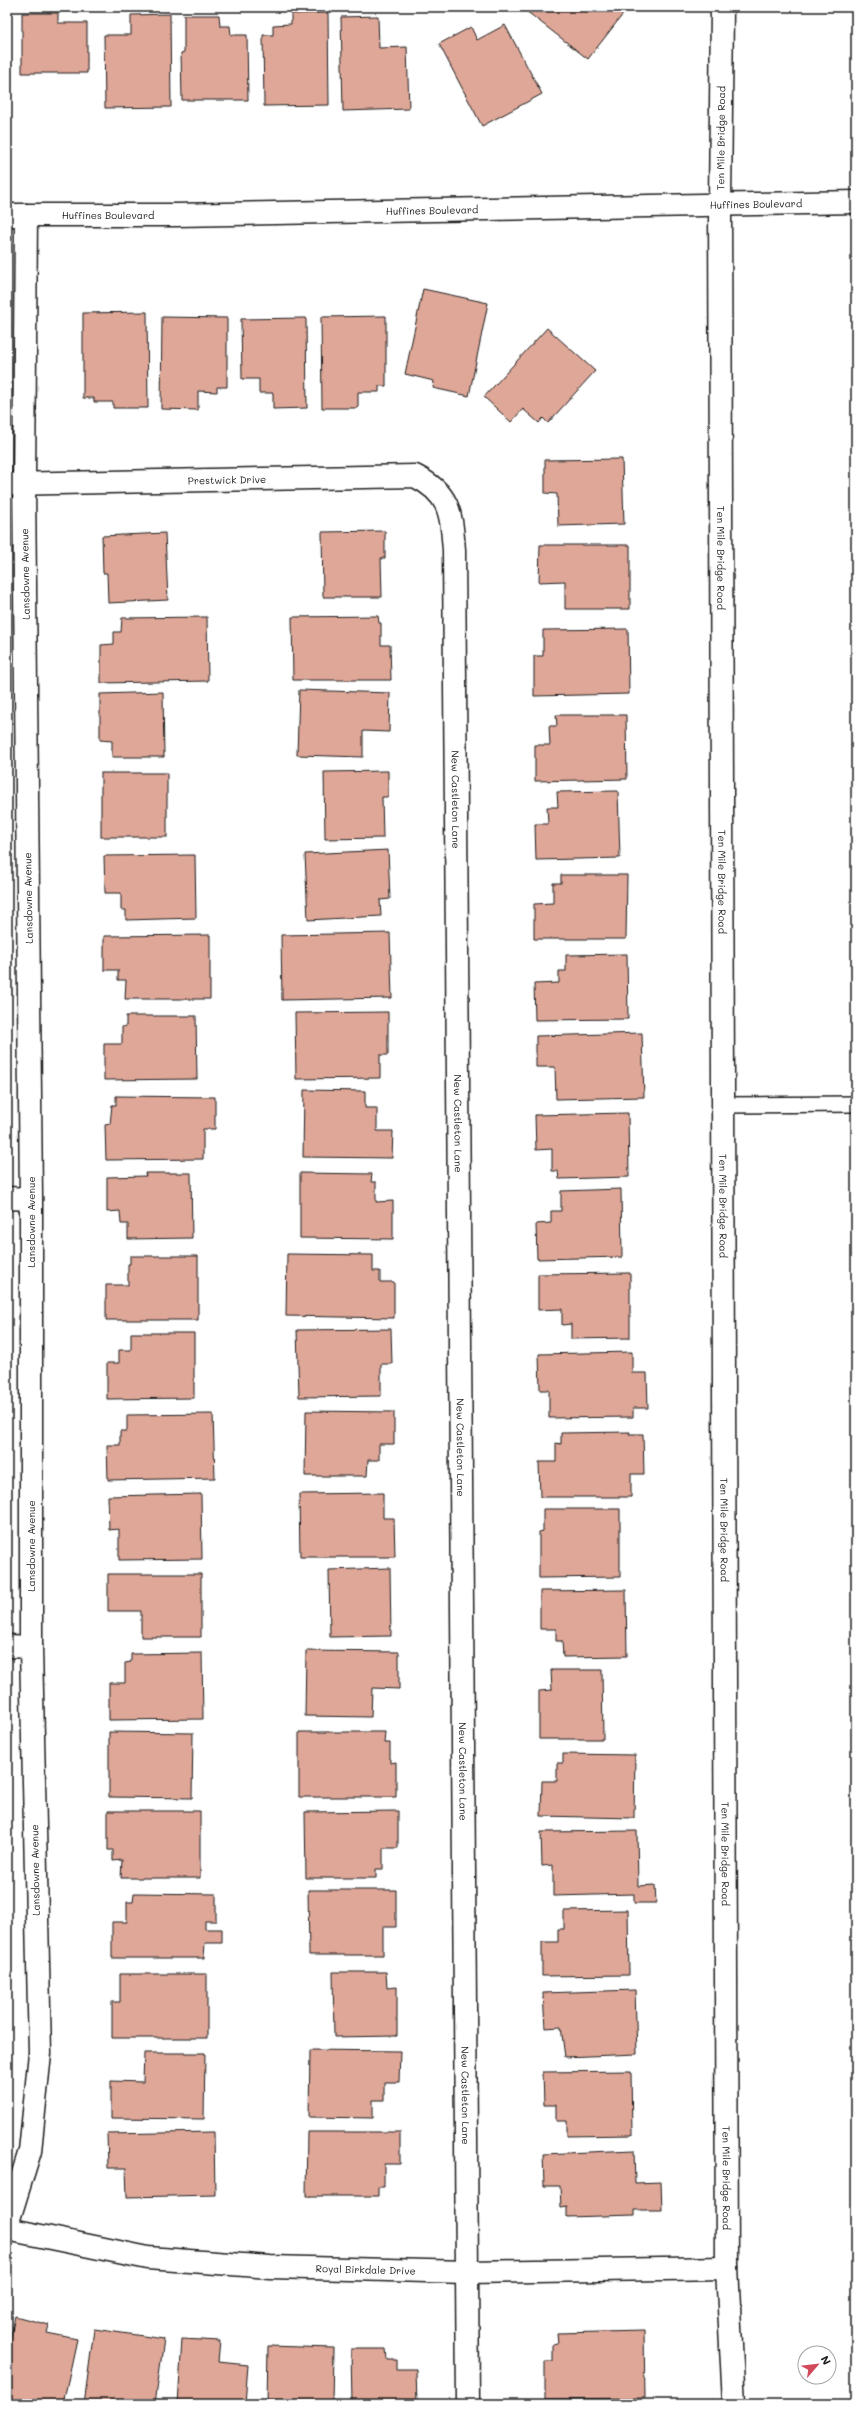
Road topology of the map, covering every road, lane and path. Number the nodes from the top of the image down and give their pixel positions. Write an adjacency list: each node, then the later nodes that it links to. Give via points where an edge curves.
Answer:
1 (722, 7): 3 (street, Ten Mile Bridge Road)
2 (856, 202): 3 (street, Huffines Boulevard)
3 (720, 204): 4 (street, Huffines Boulevard, via 176,215); 8 (street, Ten Mile Bridge Road)
4 (17, 215): 5 (street, Lansdowne Avenue)
5 (16, 484): 6 (street, Prestwick Drive, via 415,476 428,482); 10 (street, Lansdowne Avenue)
6 (441, 493): 16 (street, New Castleton Lane, via 448,507 454,550)
7 (856, 1104): 8 (lane)
8 (722, 1105): 15 (street, Ten Mile Bridge Road)
9 (7, 1198): 10 (street)
10 (31, 1199): 12 (street, Lansdowne Avenue)
11 (7, 1646): 12 (street)
12 (30, 1647): 13 (street, Lansdowne Avenue, via 40,2053 30,2151)
13 (7, 2225)
14 (7, 2229): 16 (street, Royal Birkdale Drive, via 148,2258 270,2267)
15 (727, 2268): 16 (street, Royal Birkdale Drive); 18 (street, Ten Mile Bridge Road)
16 (467, 2272): 17 (street, New Castleton Lane)
17 (468, 2404)
18 (734, 2404)

